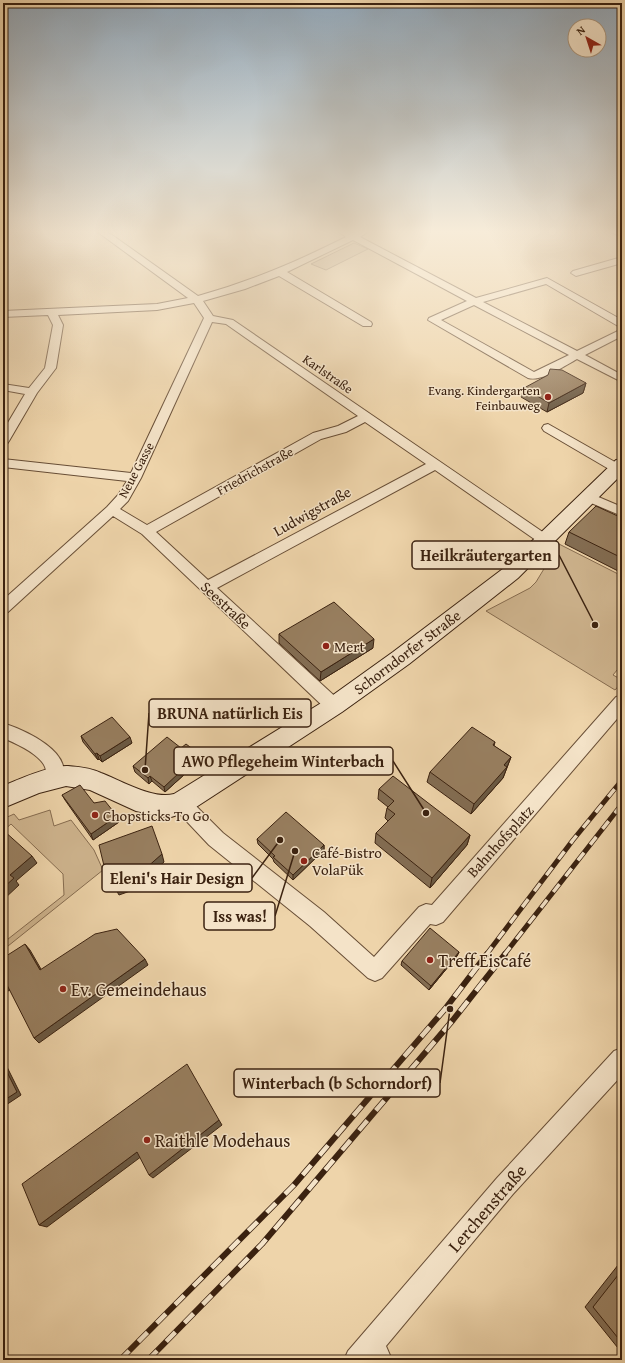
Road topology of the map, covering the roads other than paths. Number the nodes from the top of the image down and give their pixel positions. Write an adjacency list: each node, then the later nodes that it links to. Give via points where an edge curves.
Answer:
1 (188, 294): 7 (street)
2 (221, 294): 7 (street)
3 (316, 294): 12 (street)
4 (461, 294): 8 (street)
5 (502, 294): 8 (street)
6 (569, 294): 13 (street)
7 (197, 300): 9 (street, via 157,306); 11 (street)
8 (475, 301): 15 (street); 15 (street, via 432,320 532,376)
9 (52, 312): 10 (street); 18 (street, via 58,325 50,368)
10 (3, 314)
11 (209, 318): 19 (street, Karlstraße, via 228,322); 25 (street, Neue Gasse)
12 (367, 324)
13 (622, 324)
14 (622, 332): 15 (street)
15 (578, 355): 16 (street)
16 (622, 379)
17 (3, 387): 18 (street)
18 (32, 392): 21 (street)
19 (365, 417): 23 (street, Karlstraße); 29 (street, Friedrichstraße, via 342,429 317,436)
20 (548, 428): 24 (street)
21 (3, 441)
22 (3, 463): 25 (street)
23 (434, 465): 30 (street, Karlstraße); 31 (street, Ludwigstraße)
24 (620, 466): 26 (street, Schorndorfer Straße)
25 (134, 478): 27 (street, Neue Gasse, via 123,498)
26 (589, 497): 28 (street); 30 (street, Schorndorfer Straße)
27 (112, 510): 29 (street, Seestraße); 32 (street, Neue Gasse)
28 (622, 512)
29 (147, 531): 31 (street, Seestraße)
30 (545, 540): 34 (street, Schorndorfer Straße, via 480,598)
31 (207, 588): 34 (street, Seestraße)
32 (3, 608)
33 (622, 702): 38 (street, Bahnhofsplatz, via 436,914 426,914 375,972 317,919)
34 (334, 706): 38 (street, Schorndorfer Straße)
35 (3, 730): 36 (street, via 31,743 48,756)
36 (55, 777): 37 (street, via 20,788); 38 (street, via 93,780 136,800)
37 (3, 797)
38 (174, 805)
39 (622, 1059): 40 (street, Lerchenstraße, via 504,1186)
40 (369, 1355)

